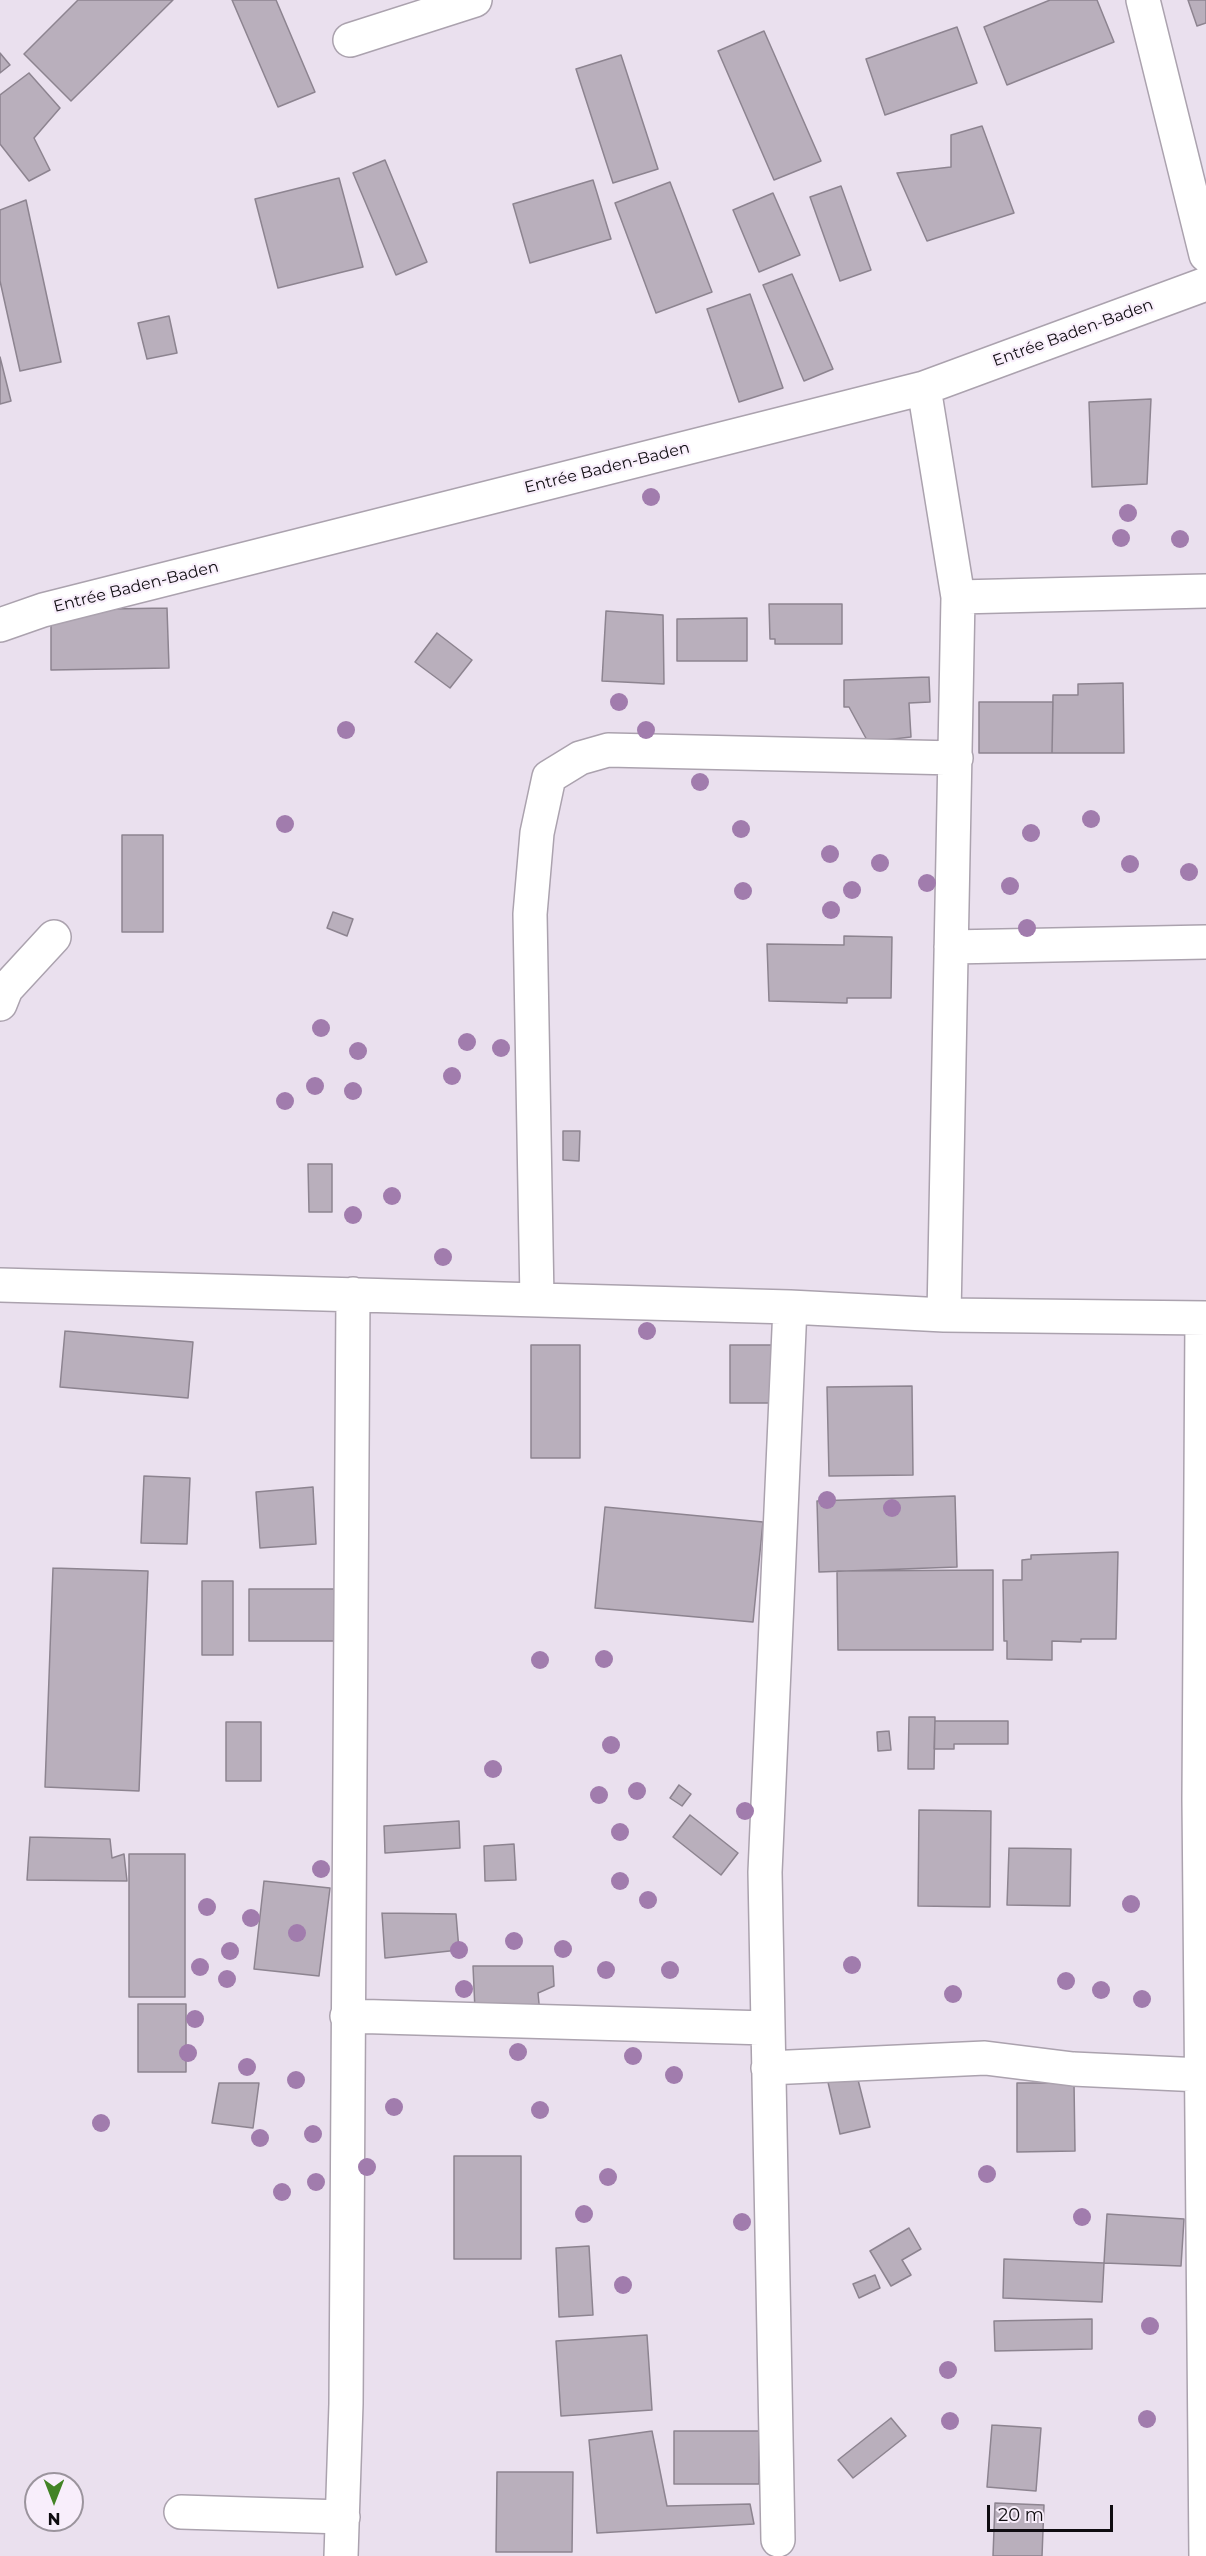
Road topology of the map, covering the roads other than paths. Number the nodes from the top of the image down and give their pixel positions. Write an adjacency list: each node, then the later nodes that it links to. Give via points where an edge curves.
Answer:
1 (475, 0): 3 (street)
2 (1143, 0): 4 (street)
3 (350, 40)
4 (1206, 255)
5 (1206, 284): 6 (street, Entrée Baden-Baden)
6 (924, 388): 8 (street); 9 (street, Entrée Baden-Baden, via 43,610)
7 (1206, 591): 8 (street)
8 (958, 597): 10 (street)
9 (0, 625)
10 (956, 758): 13 (street); 17 (street, via 608,750 580,758 549,777 537,832 530,914)
11 (54, 938): 14 (street, via 6,989)
12 (1206, 942): 13 (street)
13 (951, 947): 19 (street)
14 (0, 1004)
15 (0, 1285): 16 (street)
16 (353, 1294): 17 (street); 22 (street)
17 (537, 1300): 18 (street)
18 (790, 1307): 19 (street); 23 (street, via 765,1872)
19 (944, 1315): 20 (street)
20 (1204, 1318): 21 (street)
21 (1203, 1800): 25 (street)
22 (347, 2016): 23 (street); 27 (street)
23 (767, 2028): 24 (street)
24 (768, 2068): 25 (street, via 985,2058 1073,2069); 28 (street)
25 (1201, 2075): 30 (street)
26 (181, 2512): 27 (street)
27 (343, 2517): 29 (street)
28 (778, 2540)
29 (341, 2556)
30 (1206, 2556)

